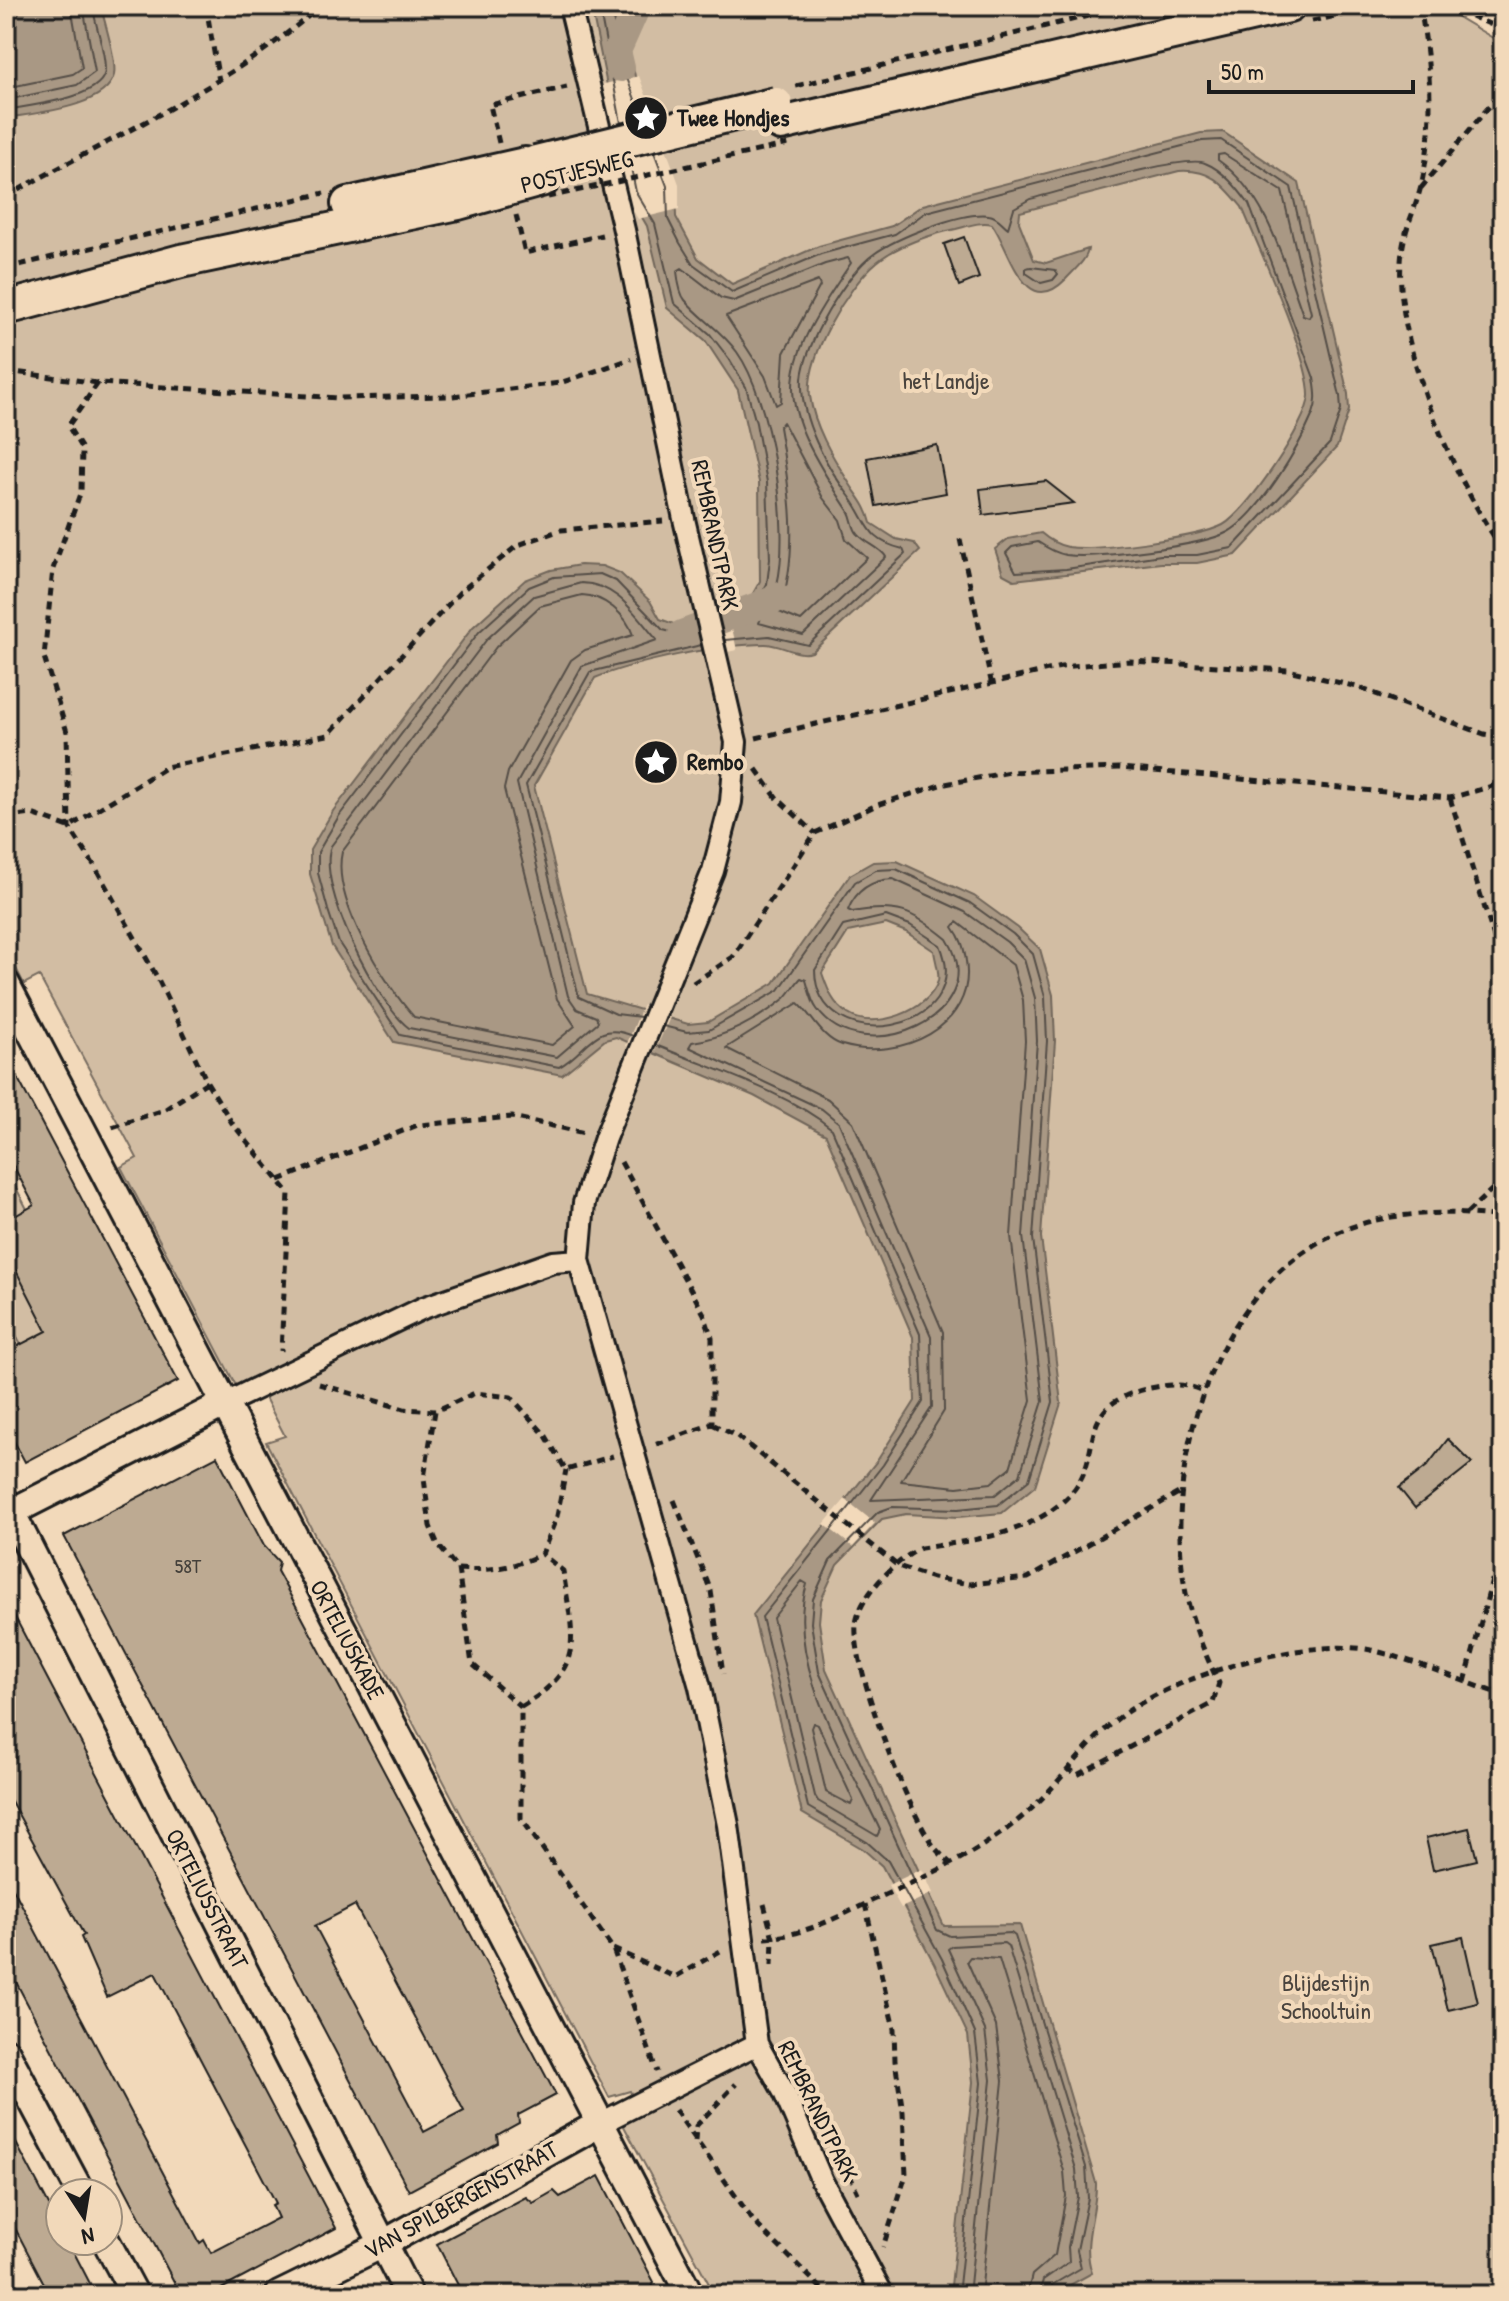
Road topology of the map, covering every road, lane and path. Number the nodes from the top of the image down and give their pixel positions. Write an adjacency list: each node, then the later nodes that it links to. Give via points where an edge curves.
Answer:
1 (206, 6): 10 (path)
2 (320, 6): 10 (path)
3 (570, 6): 24 (street, REMBRANDTPARK)
4 (1130, 6): 13 (path)
5 (1194, 6): 13 (street, POSTJESWEG)
6 (1289, 6): 13 (street, POSTJESWEG)
7 (1420, 6): 16 (path, via 1430,57 1432,112)
8 (1461, 6): 9 (path)
9 (1503, 30)
10 (219, 81): 18 (path)
11 (1503, 90): 16 (path)
12 (550, 91): 14 (path, via 490,105)
13 (784, 115): 15 (street, POSTJESWEG, bridge); 15 (path, bridge)
14 (501, 151)
15 (543, 179): 22 (street, POSTJESWEG); 23 (street, POSTJESWEG, via 458,203 181,261)
16 (1420, 188): 29 (path, via 1405,225 1401,263 1411,336 1452,464)
17 (331, 191): 21 (path)
18 (6, 197)
19 (514, 206): 20 (path, via 525,253)
20 (585, 239)
21 (6, 268)
22 (6, 288)
23 (6, 308)
24 (651, 353): 26 (path, via 560,383 452,396 340,398); 27 (street, REMBRANDTPARK)
25 (6, 371): 26 (path)
26 (98, 383): 36 (path, via 68,426 82,449 81,491 53,569 44,657 67,732)
27 (684, 519): 32 (street, REMBRANDTPARK); 36 (path, via 561,530 518,545 460,592 328,735 166,767)
28 (960, 539): 30 (path)
29 (1503, 550)
30 (991, 681): 31 (path, via 1130,661 1288,670 1357,687); 32 (path)
31 (1503, 737)
32 (736, 742): 37 (path, via 777,798); 40 (street, REMBRANDTPARK, via 731,802 713,871)
33 (1503, 783): 34 (path)
34 (1450, 798): 37 (path, via 1187,772 1040,770 940,785); 38 (path)
35 (6, 817): 36 (path, via 32,814)
36 (69, 827): 41 (path, via 157,977)
37 (815, 833): 40 (path, via 733,957)
38 (1503, 966)
39 (6, 984): 42 (street, ORTELIUSKADE)
40 (661, 997): 43 (street, REMBRANDTPARK)
41 (207, 1082): 42 (path, via 164,1110); 45 (path, via 232,1123)
42 (84, 1136): 51 (street, ORTELIUSKADE)
43 (605, 1138): 45 (path, via 512,1117 418,1125); 48 (street, REMBRANDTPARK, via 584,1203); 53 (path, via 704,1314 712,1338)
44 (1503, 1179): 46 (path)
45 (279, 1180): 49 (path, via 289,1193 281,1356)
46 (1467, 1213): 47 (path); 50 (path, via 1369,1222 1296,1256 1237,1323)
47 (1503, 1217)
48 (579, 1260): 49 (street, via 553,1262 423,1308); 54 (street, REMBRANDTPARK)
49 (287, 1374): 51 (street); 52 (path, via 404,1409)
50 (1203, 1391): 56 (path); 60 (path, via 1185,1383 1158,1386 1109,1403 1098,1418 1086,1470 1060,1504 1015,1529 921,1548)
51 (224, 1404): 57 (street); 77 (street, ORTELIUSKADE)
52 (435, 1411): 55 (path, via 475,1393 511,1397 546,1436); 61 (path, via 424,1478 430,1526)
53 (712, 1424): 54 (path); 60 (path, via 737,1436)
54 (634, 1449): 55 (path); 69 (street, REMBRANDTPARK, via 700,1687 728,1825)
55 (566, 1470): 58 (path)
56 (1183, 1491): 60 (path, via 1028,1578 970,1584); 62 (path, via 1181,1548 1187,1595)
57 (8, 1510): 82 (street, ORTELIUSSTRAAT)
58 (542, 1554): 61 (path, via 517,1566); 65 (path, via 563,1571 572,1647 563,1675)
59 (1503, 1558): 63 (path, via 1492,1580)
60 (898, 1566): 67 (path, via 864,1601 856,1624 858,1650 877,1723 918,1817 935,1848)
61 (458, 1569): 65 (path, via 472,1664)
62 (1214, 1673): 63 (path, via 1304,1648 1339,1647 1371,1650); 66 (path, via 1128,1711); 66 (path, via 1219,1683 1213,1703 1077,1775)
63 (1465, 1682): 64 (path)
64 (1503, 1695)
65 (521, 1707): 70 (path, via 521,1818)
66 (1067, 1767): 67 (path, via 1029,1810)
67 (952, 1865): 68 (path)
68 (865, 1904): 71 (path, via 773,1938); 81 (path, via 894,2029 906,2175 882,2250)
69 (741, 1939): 70 (path, via 675,1977); 72 (street, REMBRANDTPARK)
70 (613, 1949): 75 (path)
71 (772, 1976)
72 (757, 2044): 74 (street, REMBRANDTPARK); 75 (street)
73 (6, 2052): 79 (street)
74 (768, 2064): 78 (path, via 732,2086 696,2126); 89 (street, REMBRANDTPARK)
75 (664, 2091): 77 (street); 78 (path)
76 (813, 2097): 80 (path)
77 (599, 2124): 82 (street, VAN SPILBERGENSTRAAT); 87 (street, ORTELIUSKADE)
78 (695, 2141): 88 (path, via 754,2222)
79 (72, 2177)
80 (860, 2197)
81 (877, 2237)
82 (381, 2245): 85 (street, VAN SPILBERGENSTRAAT); 86 (street, ORTELIUSSTRAAT)
83 (115, 2257): 84 (street)
84 (135, 2295)
85 (279, 2295)
86 (409, 2295)
87 (690, 2295)
88 (823, 2295)
89 (883, 2295)

